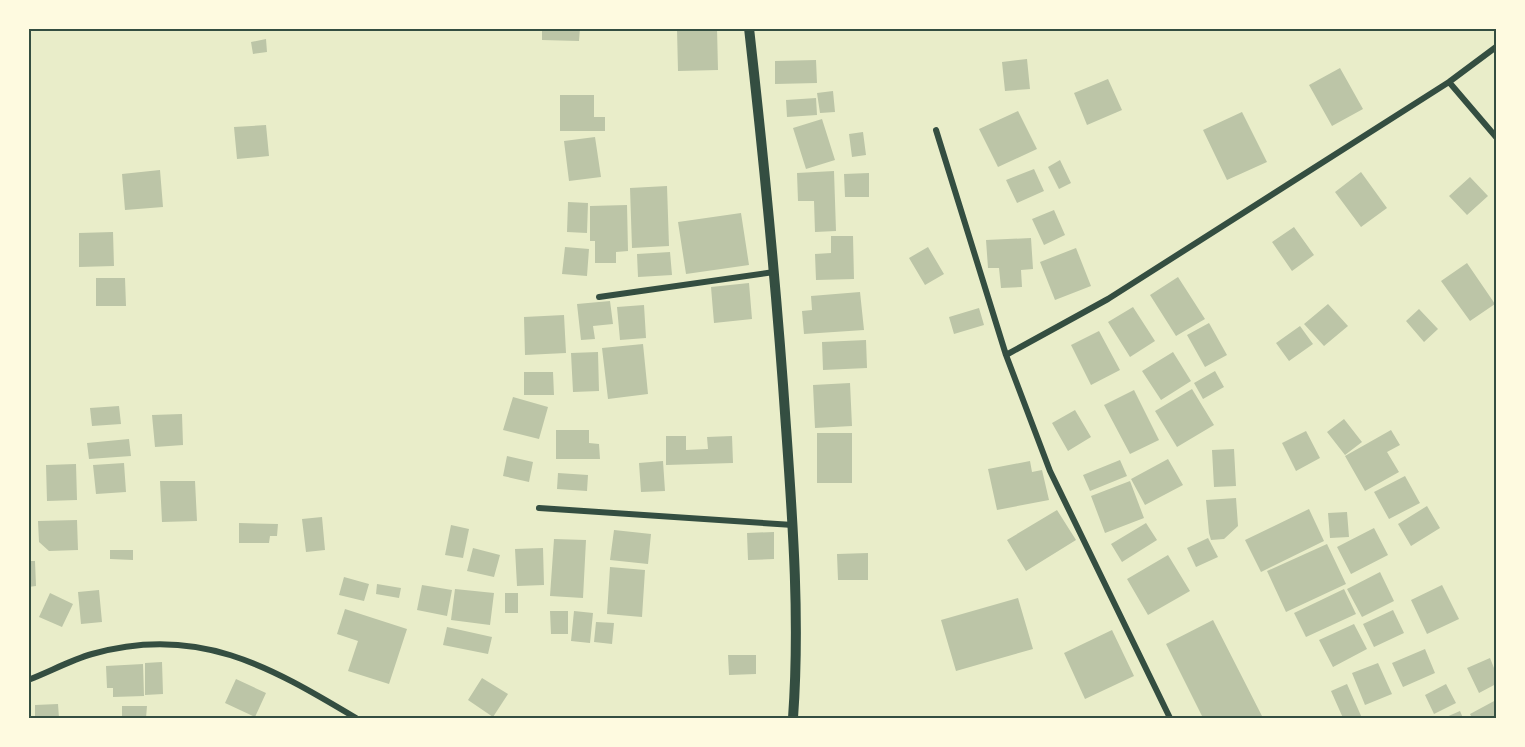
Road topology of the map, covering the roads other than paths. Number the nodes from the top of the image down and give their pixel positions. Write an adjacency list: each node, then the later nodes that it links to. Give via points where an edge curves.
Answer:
1 (749, 28): 6 (street)
2 (1497, 47): 3 (street)
3 (1449, 82): 5 (street); 8 (street, via 1108,299)
4 (936, 130): 8 (street)
5 (1497, 137)
6 (775, 272): 7 (street); 10 (street)
7 (599, 297)
8 (1006, 356): 14 (street, via 1050,471)
9 (538, 508): 10 (street)
10 (793, 525): 13 (street)
11 (28, 680): 12 (street, via 88,655 121,647 195,645 232,654 275,672)
12 (356, 718)
13 (793, 718)
14 (1170, 718)

